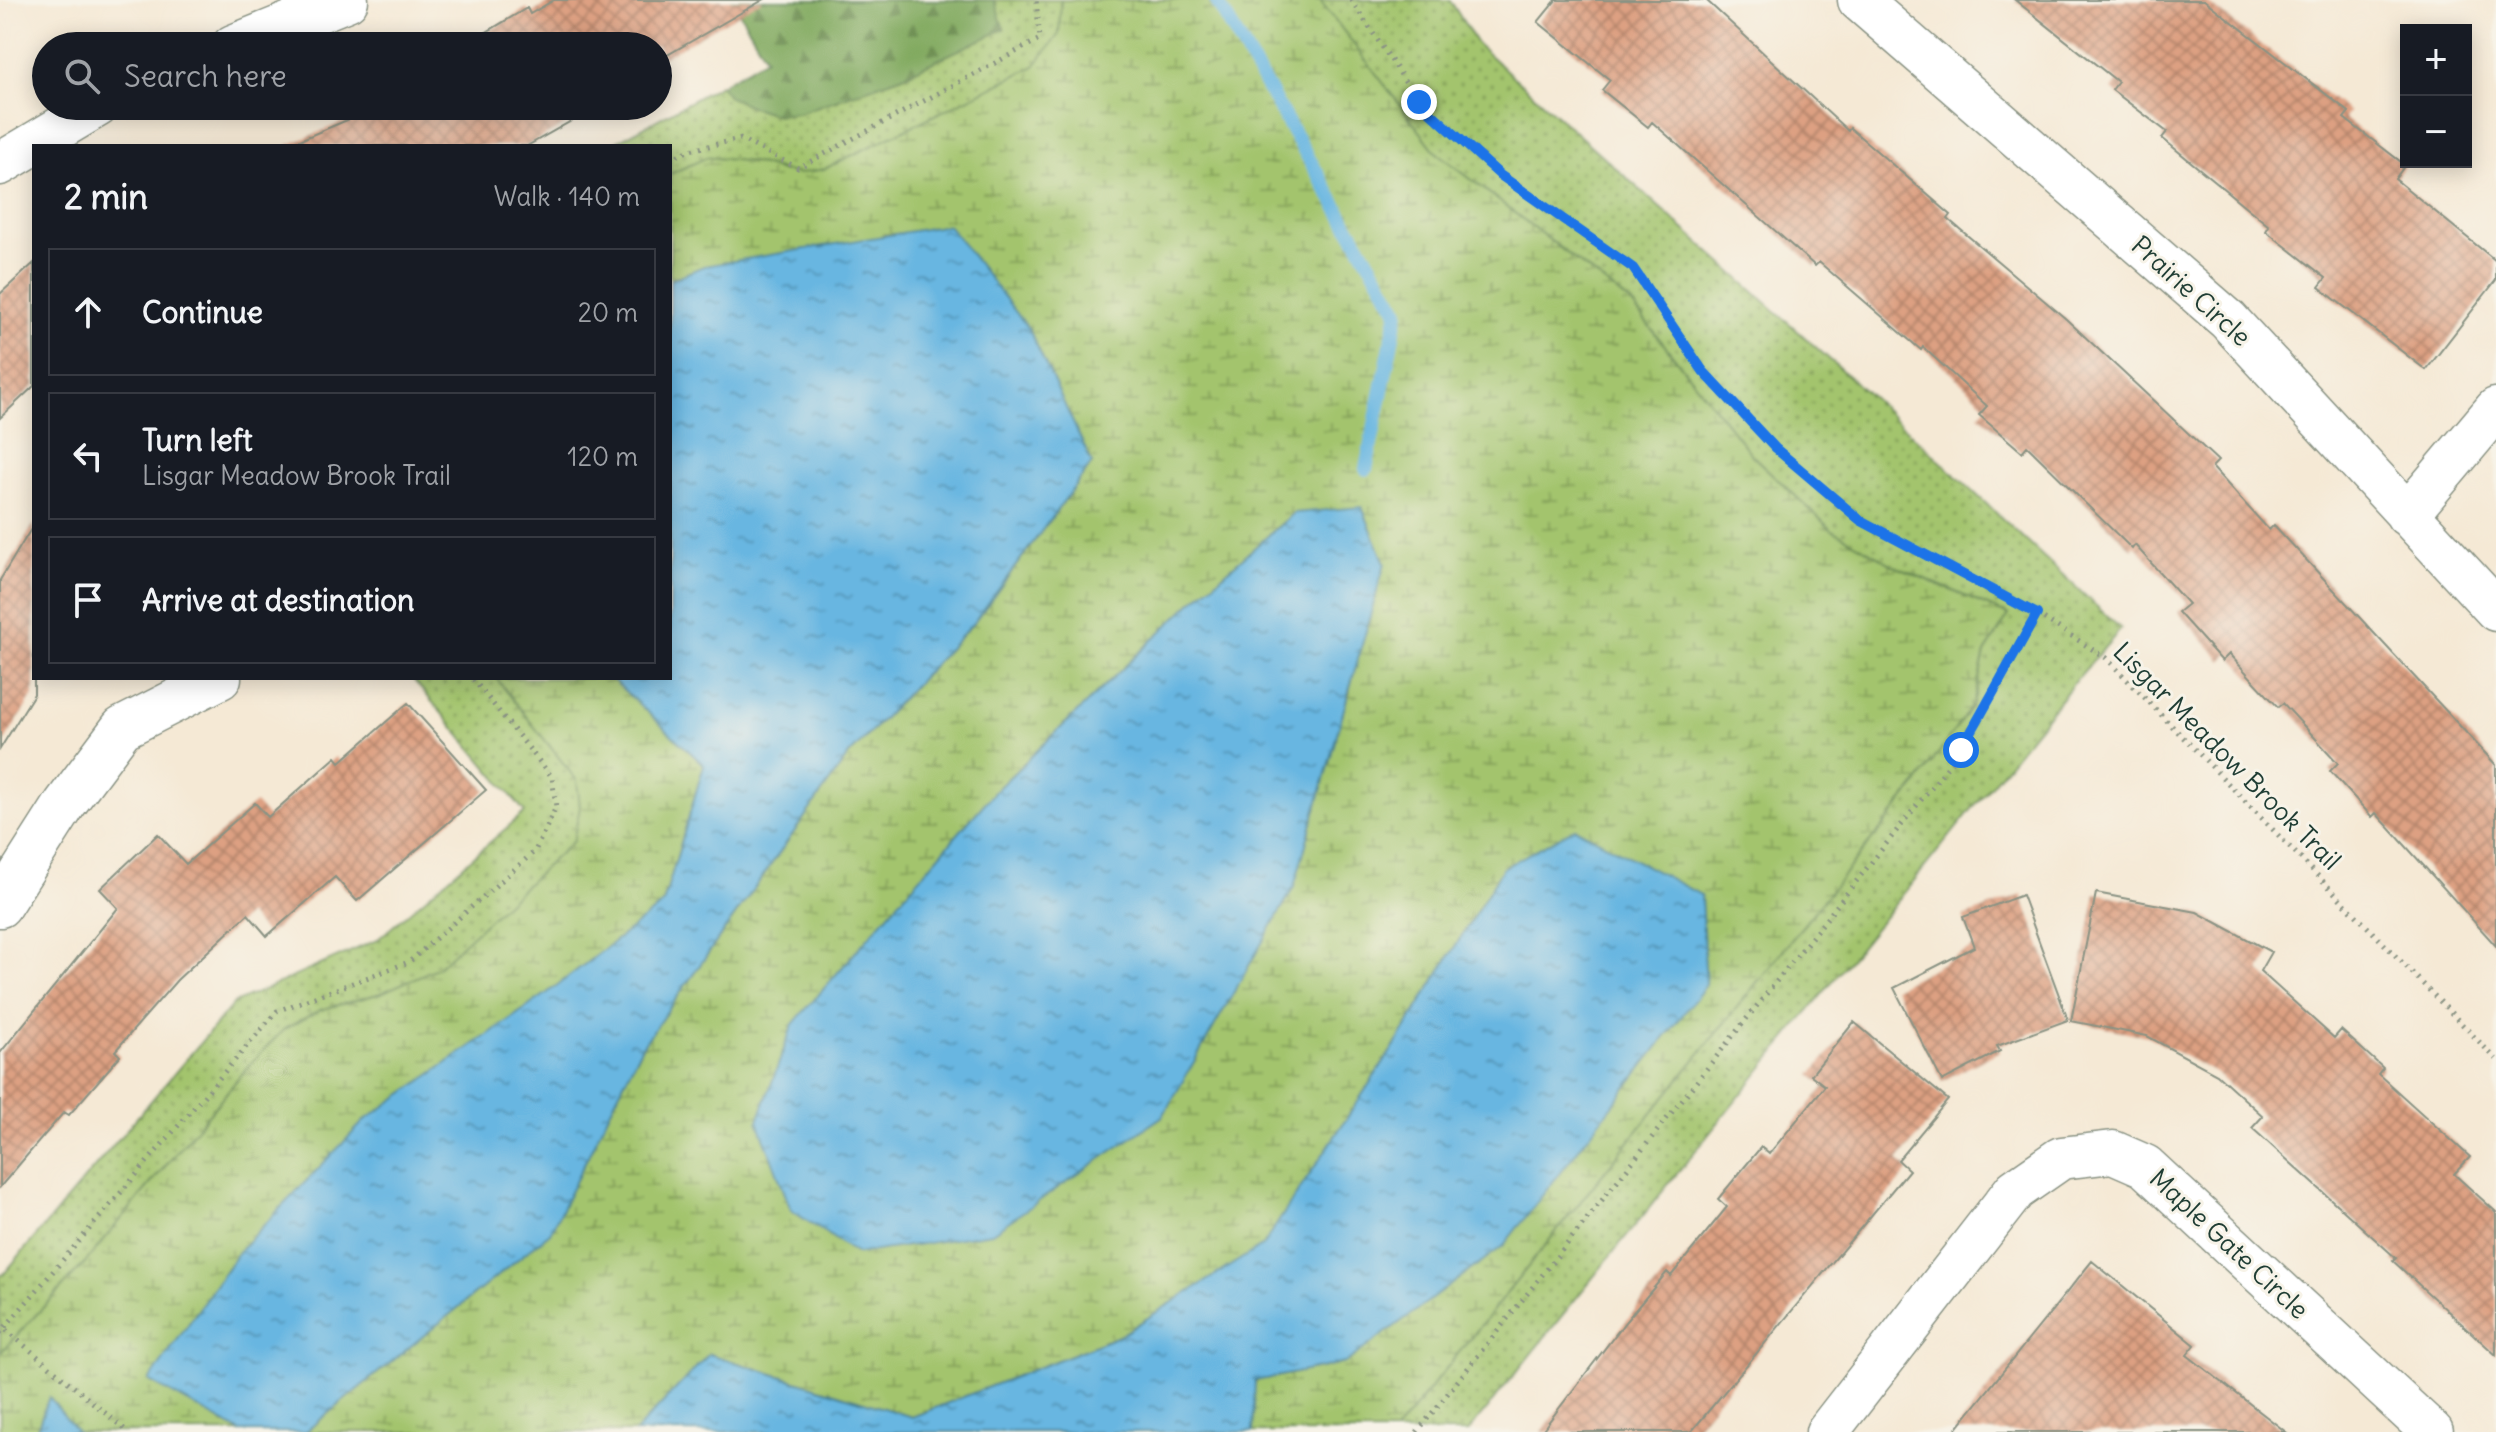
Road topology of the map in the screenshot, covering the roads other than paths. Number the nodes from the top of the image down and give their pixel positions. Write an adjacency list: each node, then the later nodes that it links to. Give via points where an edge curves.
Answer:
1 (347, 0): 3 (street)
2 (1859, 0): 9 (street, Prairie Circle, via 2228,320)
3 (268, 32)
4 (74, 120): 5 (street)
5 (33, 144)
6 (32, 145): 7 (street)
7 (0, 164)
8 (2496, 409): 9 (street)
9 (2407, 515): 10 (street, Prairie Circle)
10 (2496, 610)
11 (216, 680): 12 (street, via 122,728 65,804)
12 (0, 906)
13 (1827, 1432): 14 (street, Maple Gate Circle, via 2015,1190 2061,1158 2113,1152 2145,1166)
14 (2432, 1432)

